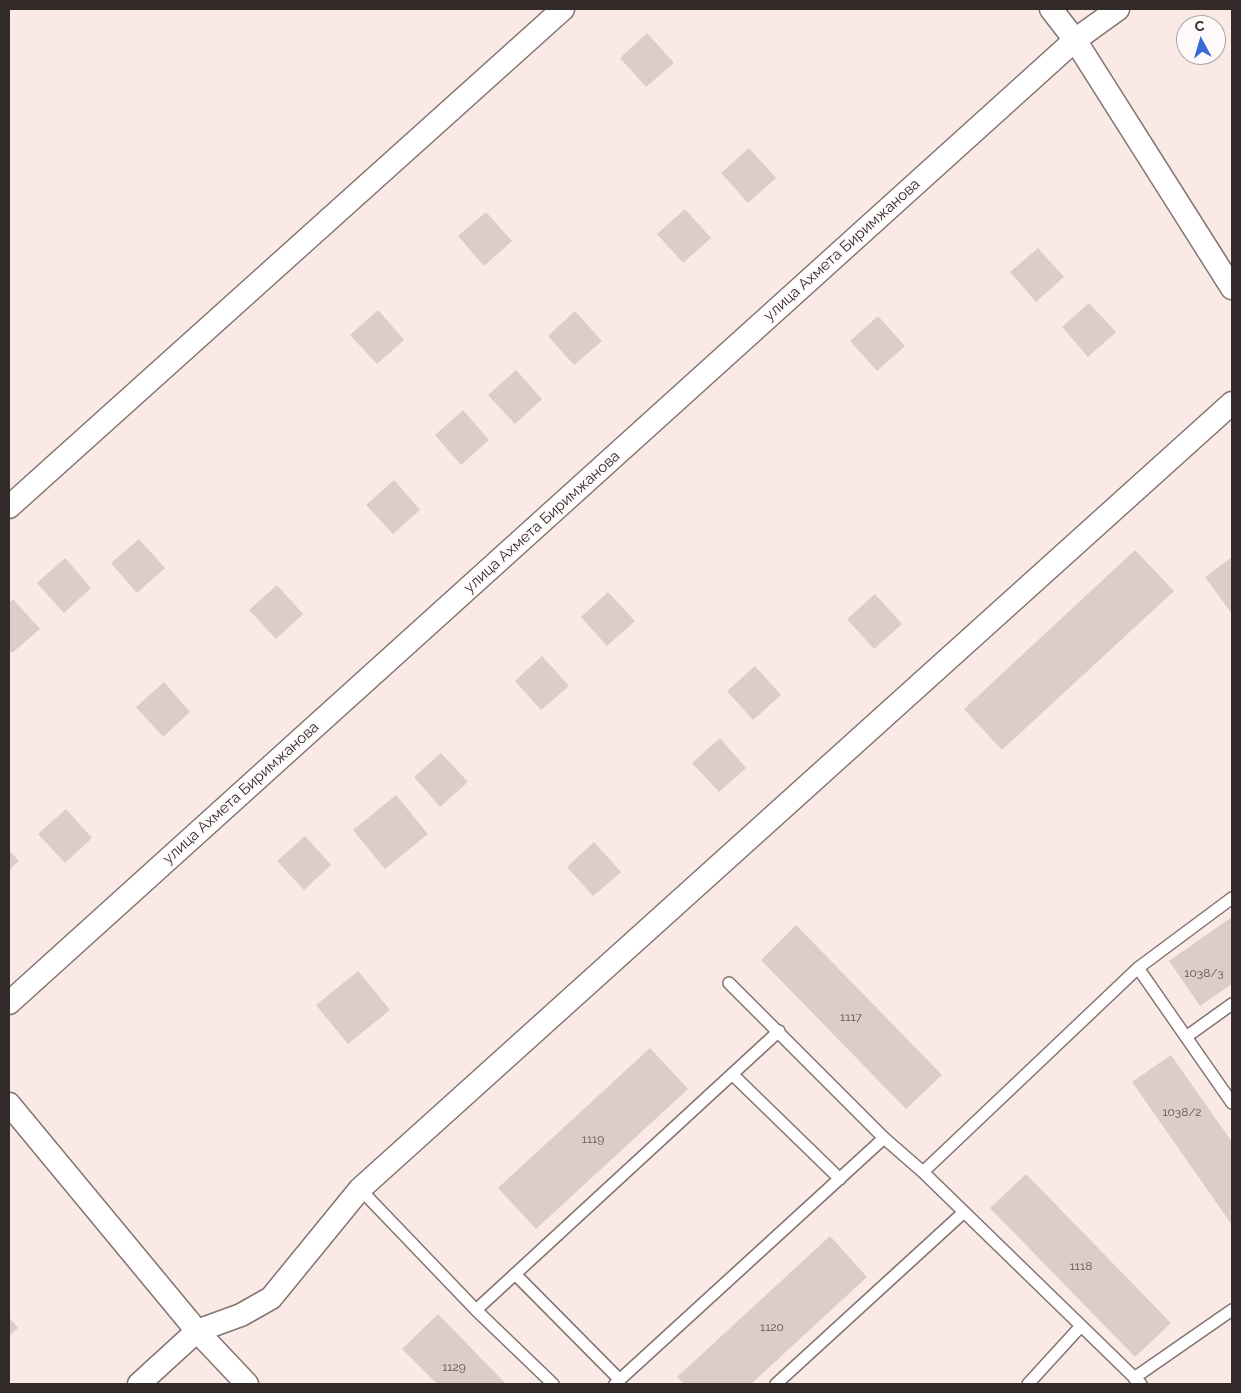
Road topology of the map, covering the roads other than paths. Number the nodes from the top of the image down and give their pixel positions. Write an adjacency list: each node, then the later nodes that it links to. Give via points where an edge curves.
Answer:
1 (563, 9): 7 (street)
2 (1050, 9): 4 (street)
3 (1118, 9): 4 (street, улица Ахмета Биримжанова)
4 (1075, 40): 5 (street); 11 (street, улица Ахмета Биримжанова)
5 (1232, 288)
6 (1232, 403): 21 (street)
7 (9, 507)
8 (1232, 898): 9 (lane)
9 (1138, 968): 14 (lane); 19 (lane)
10 (729, 983): 13 (lane)
11 (9, 1003)
12 (1232, 1004): 14 (lane)
13 (778, 1031): 15 (lane); 18 (lane)
14 (1186, 1036): 16 (lane)
15 (732, 1074): 20 (lane); 23 (lane)
16 (1232, 1103)
17 (9, 1104): 27 (street)
18 (884, 1138): 19 (lane); 20 (lane)
19 (923, 1172): 22 (lane)
20 (840, 1179): 29 (lane)
21 (360, 1189): 24 (lane); 27 (street, via 271,1298 240,1315)
22 (964, 1212): 26 (lane); 33 (lane)
23 (515, 1274): 24 (lane); 29 (lane)
24 (476, 1310): 32 (lane)
25 (1232, 1310): 28 (lane)
26 (1081, 1326): 28 (lane); 34 (lane)
27 (197, 1330): 30 (street); 31 (street)
28 (1138, 1381)
29 (618, 1382)
30 (139, 1384)
31 (247, 1384)
32 (553, 1384)
33 (776, 1384)
34 (1028, 1384)

